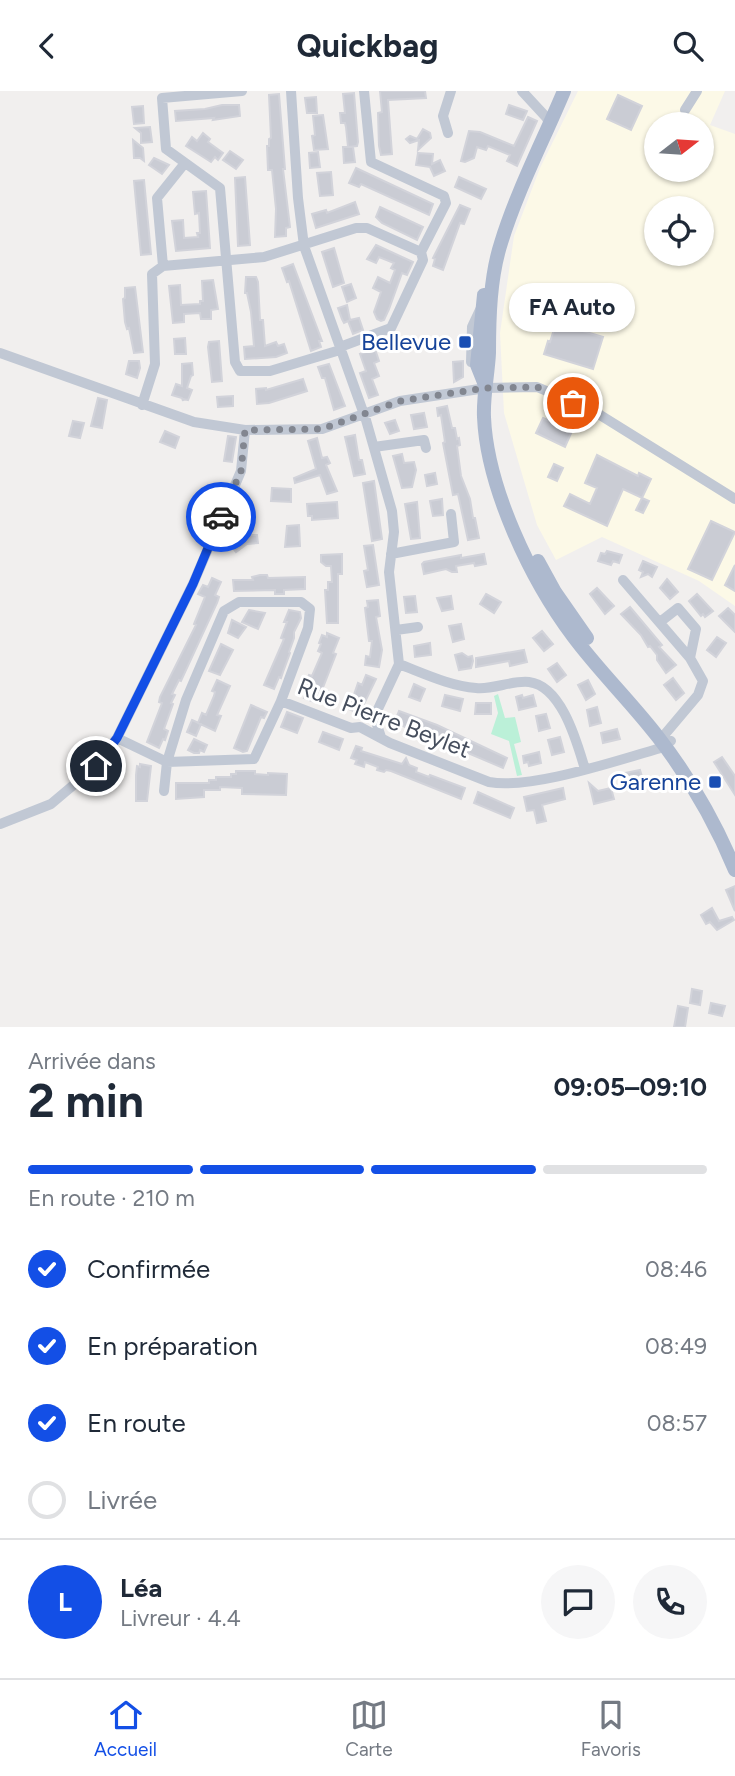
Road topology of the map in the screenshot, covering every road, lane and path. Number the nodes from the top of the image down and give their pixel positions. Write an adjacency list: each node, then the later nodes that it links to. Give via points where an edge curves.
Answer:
1 (242, 91): 12 (street, via 162,98 166,149)
2 (291, 91): 13 (street)
3 (364, 91): 14 (street, via 371,162 444,196 446,203)
4 (451, 91): 11 (street, via 443,116)
5 (522, 91): 10 (street)
6 (557, 91): 10 (main road)
7 (564, 91): 10 (main road)
8 (697, 91): 9 (street)
9 (685, 110)
10 (548, 120): 19 (main road, via 500,246); 19 (main road, via 493,247 477,365)
11 (449, 133)
12 (185, 163): 15 (street, via 220,188); 16 (street, via 157,198)
13 (304, 246): 14 (street, via 363,228); 15 (street); 17 (street)
14 (421, 252): 17 (street, via 423,260 391,328)
15 (227, 262): 16 (street); 17 (street, via 235,362 240,371 270,370)
16 (163, 266): 20 (street, via 152,274 155,365)
17 (340, 349): 21 (street)
18 (0, 353): 20 (street)
19 (486, 388): 21 (street, via 400,401); 25 (street, via 537,387 592,410); 37 (main road, via 509,493 531,548 581,631)
20 (142, 405): 22 (street, via 194,422)
21 (364, 415): 22 (street, via 322,429); 23 (street)
22 (245, 430): 36 (street, via 241,471 193,584)
23 (374, 447): 24 (street, via 424,440); 27 (street, via 392,511)
24 (426, 448)
25 (735, 499)
26 (451, 514): 27 (street, via 454,542)
27 (391, 554): 31 (street)
28 (624, 580): 29 (street)
29 (660, 622): 32 (street); 32 (street, via 678,608 695,629)
30 (418, 627): 31 (street)
31 (396, 630): 33 (street)
32 (690, 658): 37 (street, via 702,677 702,689)
33 (399, 664): 35 (street, via 378,709); 39 (street, via 464,687 530,682 547,691 572,724)
34 (281, 701): 35 (street, Rue Pierre Beylet); 38 (street, Rue Pierre Beylet, via 254,759); 38 (street, via 308,628 310,609 301,602 239,602 225,611 186,700)
35 (381, 737): 39 (street, Rue Pierre Beylet, via 504,785)
36 (117, 738): 38 (street, Rue Pierre Beylet); 41 (street, via 96,766 51,804)
37 (665, 740): 39 (street, Rue Pierre Beylet); 42 (main road, via 703,789); 43 (main road)
38 (167, 762): 40 (street)
39 (585, 769)
40 (164, 791)
41 (0, 824)
42 (735, 855)
43 (735, 870)

